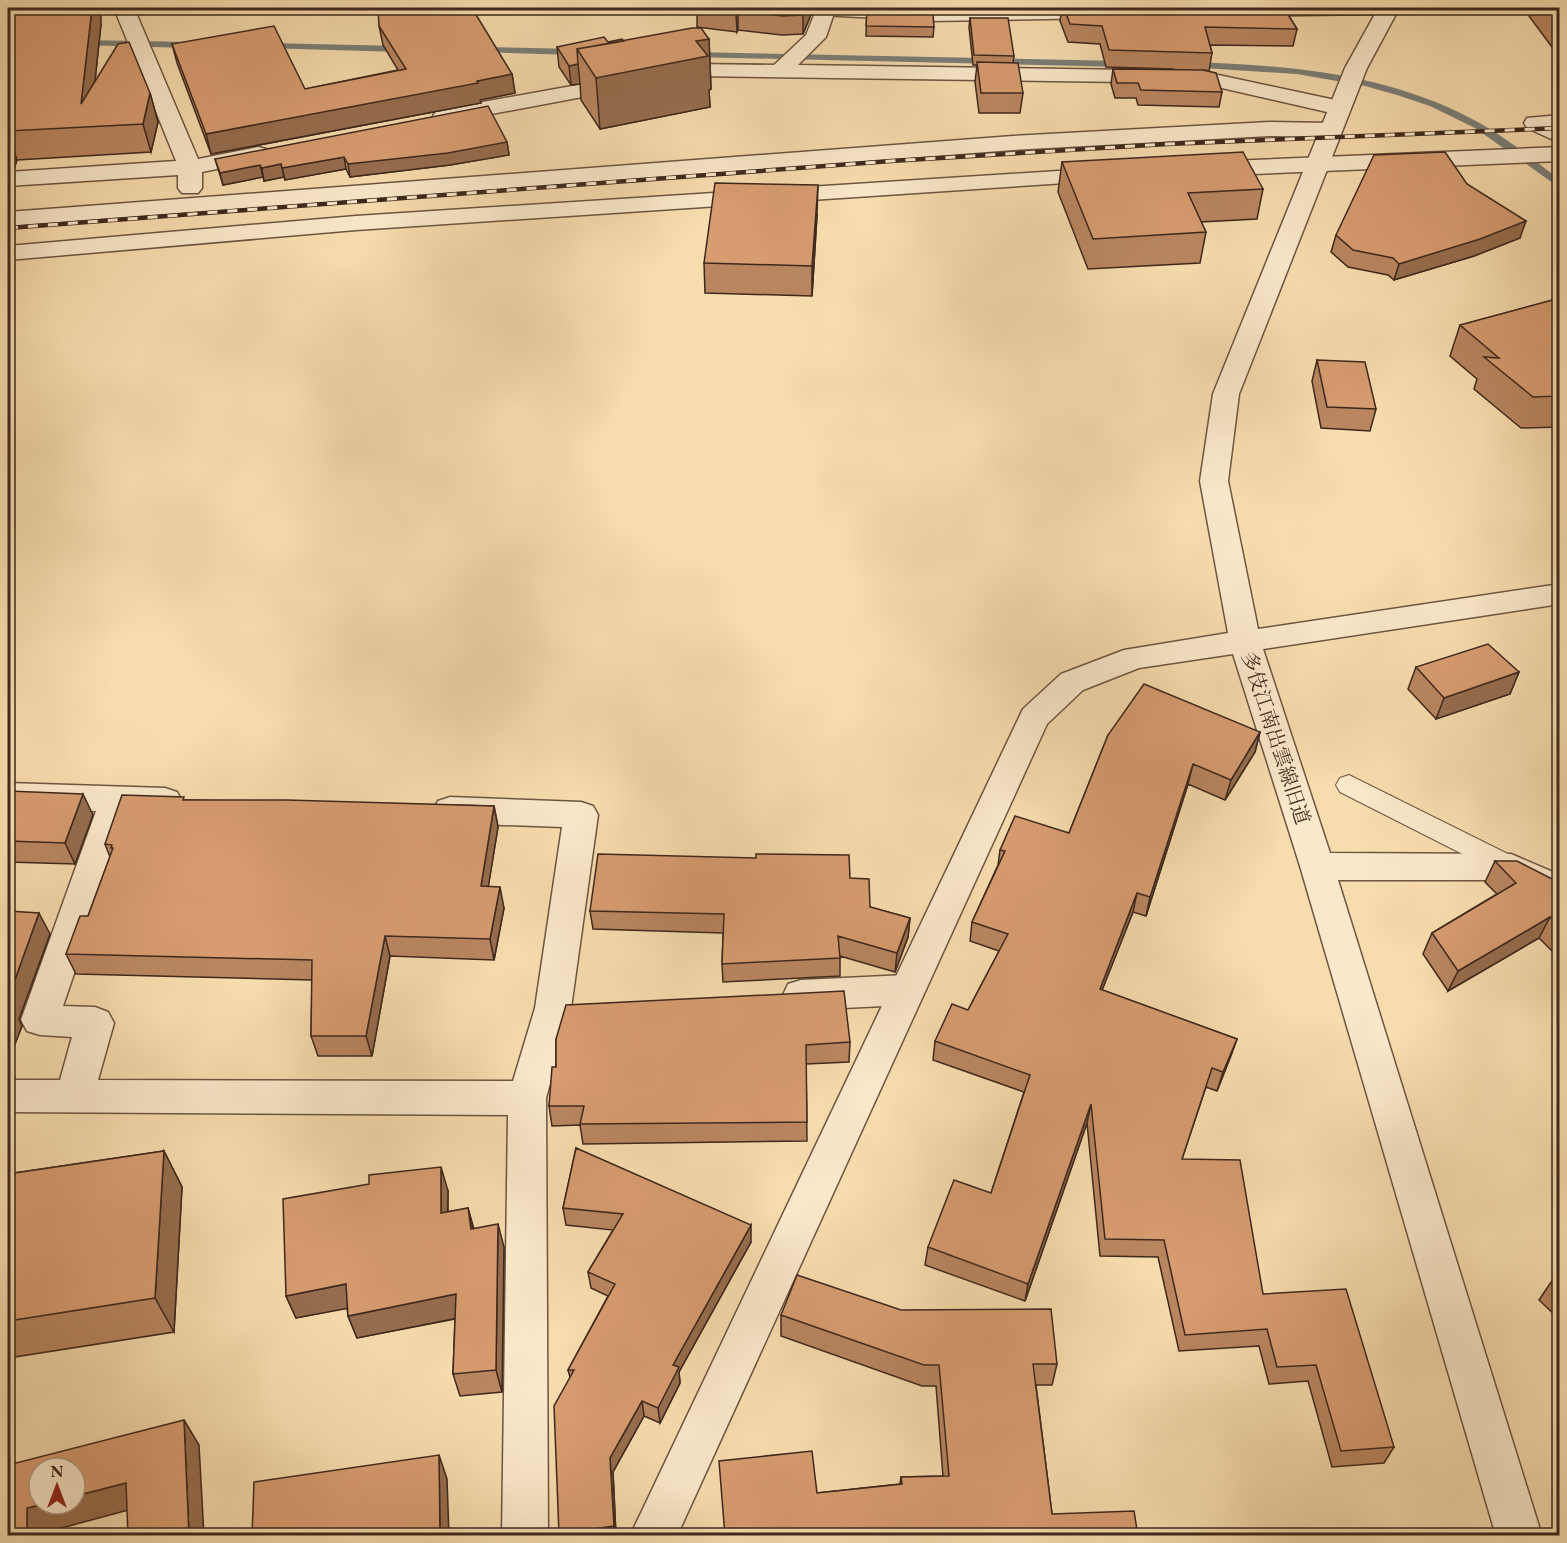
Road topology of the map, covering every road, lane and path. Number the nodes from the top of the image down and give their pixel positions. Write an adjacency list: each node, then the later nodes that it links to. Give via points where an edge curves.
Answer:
1 (124, 8): 18 (street)
2 (1389, 8): 3 (street); 5 (street); 10 (street)
3 (1395, 8)
4 (815, 9): 6 (street); 9 (street, via 816,37)
5 (1288, 9): 7 (street)
6 (935, 11): 8 (street)
7 (1218, 11)
8 (1122, 12)
9 (779, 70): 10 (street, via 1200,77); 11 (street, via 694,70)
10 (1341, 105): 13 (street)
11 (428, 120)
12 (1560, 122): 14 (street, via 1536,123)
13 (1331, 130): 17 (street); 22 (street, via 1269,129 1013,142)
14 (1560, 136)
15 (280, 149): 18 (street)
16 (1560, 153): 17 (street)
17 (1319, 164): 19 (street); 27 (street, via 1226,394 1214,481)
18 (190, 167): 21 (street); 22 (street)
19 (1183, 170)
20 (1124, 174): 24 (street, via 356,223)
21 (8, 179)
22 (190, 205): 23 (street); 24 (street)
23 (8, 219)
24 (196, 237): 25 (street)
25 (8, 253)
26 (1560, 594): 27 (street, 多伎江南出雲線旧道)
27 (1245, 643): 33 (street, 多伎江南出雲線旧道); 36 (street, via 1134,658 1072,682 1034,717)
28 (1349, 785): 34 (lane)
29 (8, 796): 30 (street)
30 (117, 800): 31 (street); 39 (street, via 40,1020 95,1023)
31 (200, 802)
32 (414, 809): 40 (street, via 581,815 571,1007)
33 (1317, 866): 34 (street); 43 (street, 多伎江南出雲線旧道)
34 (1511, 867): 35 (street)
35 (1560, 891)
36 (906, 990): 37 (street); 42 (street)
37 (765, 997)
38 (8, 1096): 39 (street)
39 (74, 1096): 40 (street)
40 (527, 1098): 41 (street)
41 (525, 1536)
42 (653, 1536)
43 (1519, 1536)

